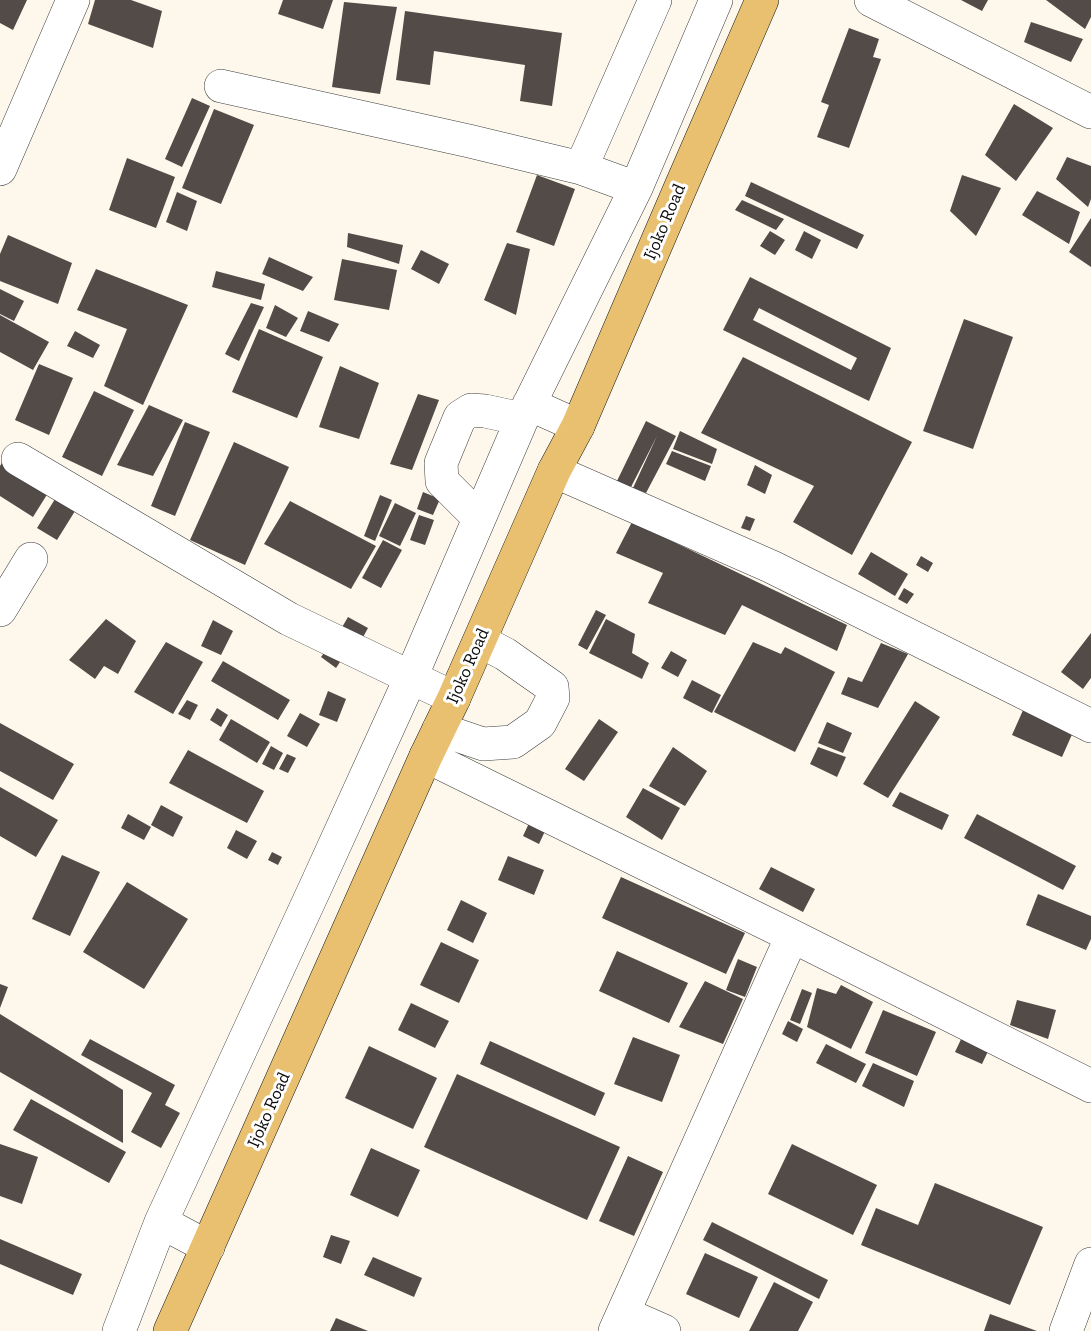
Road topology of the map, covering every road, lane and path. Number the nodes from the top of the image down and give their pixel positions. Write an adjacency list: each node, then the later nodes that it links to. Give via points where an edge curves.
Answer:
1 (73, 0): 9 (street)
2 (655, 0): 8 (street)
3 (716, 0): 10 (street)
4 (762, 0): 12 (main road, Ijoko Road)
5 (870, 0): 7 (street)
6 (221, 86): 8 (street)
7 (1091, 112)
8 (581, 168): 10 (street)
9 (0, 169)
10 (636, 188): 11 (street)
11 (525, 411): 12 (street); 15 (street); 15 (street, via 471,410 460,417 441,463 442,481)
12 (579, 426): 14 (main road, Ijoko Road)
13 (18, 459): 19 (street, via 289,619)
14 (554, 471): 18 (main road, Ijoko Road); 21 (street, via 772,567)
15 (479, 518): 19 (street)
16 (31, 559): 17 (street)
17 (0, 610)
18 (480, 641): 20 (main road, Ijoko Road); 22 (street, via 552,687 553,698 540,723 513,742)
19 (411, 677): 20 (street); 25 (street)
20 (454, 698): 22 (main road, Ijoko Road)
21 (1091, 726)
22 (433, 743): 23 (street); 26 (main road, Ijoko Road)
23 (792, 936): 24 (street); 28 (street)
24 (1091, 1086)
25 (161, 1222): 26 (street); 29 (street)
26 (208, 1247): 30 (main road, Ijoko Road)
27 (1091, 1264): 32 (street)
28 (619, 1322): 31 (street)
29 (118, 1331)
30 (171, 1331)
31 (664, 1331)
32 (1066, 1331)

